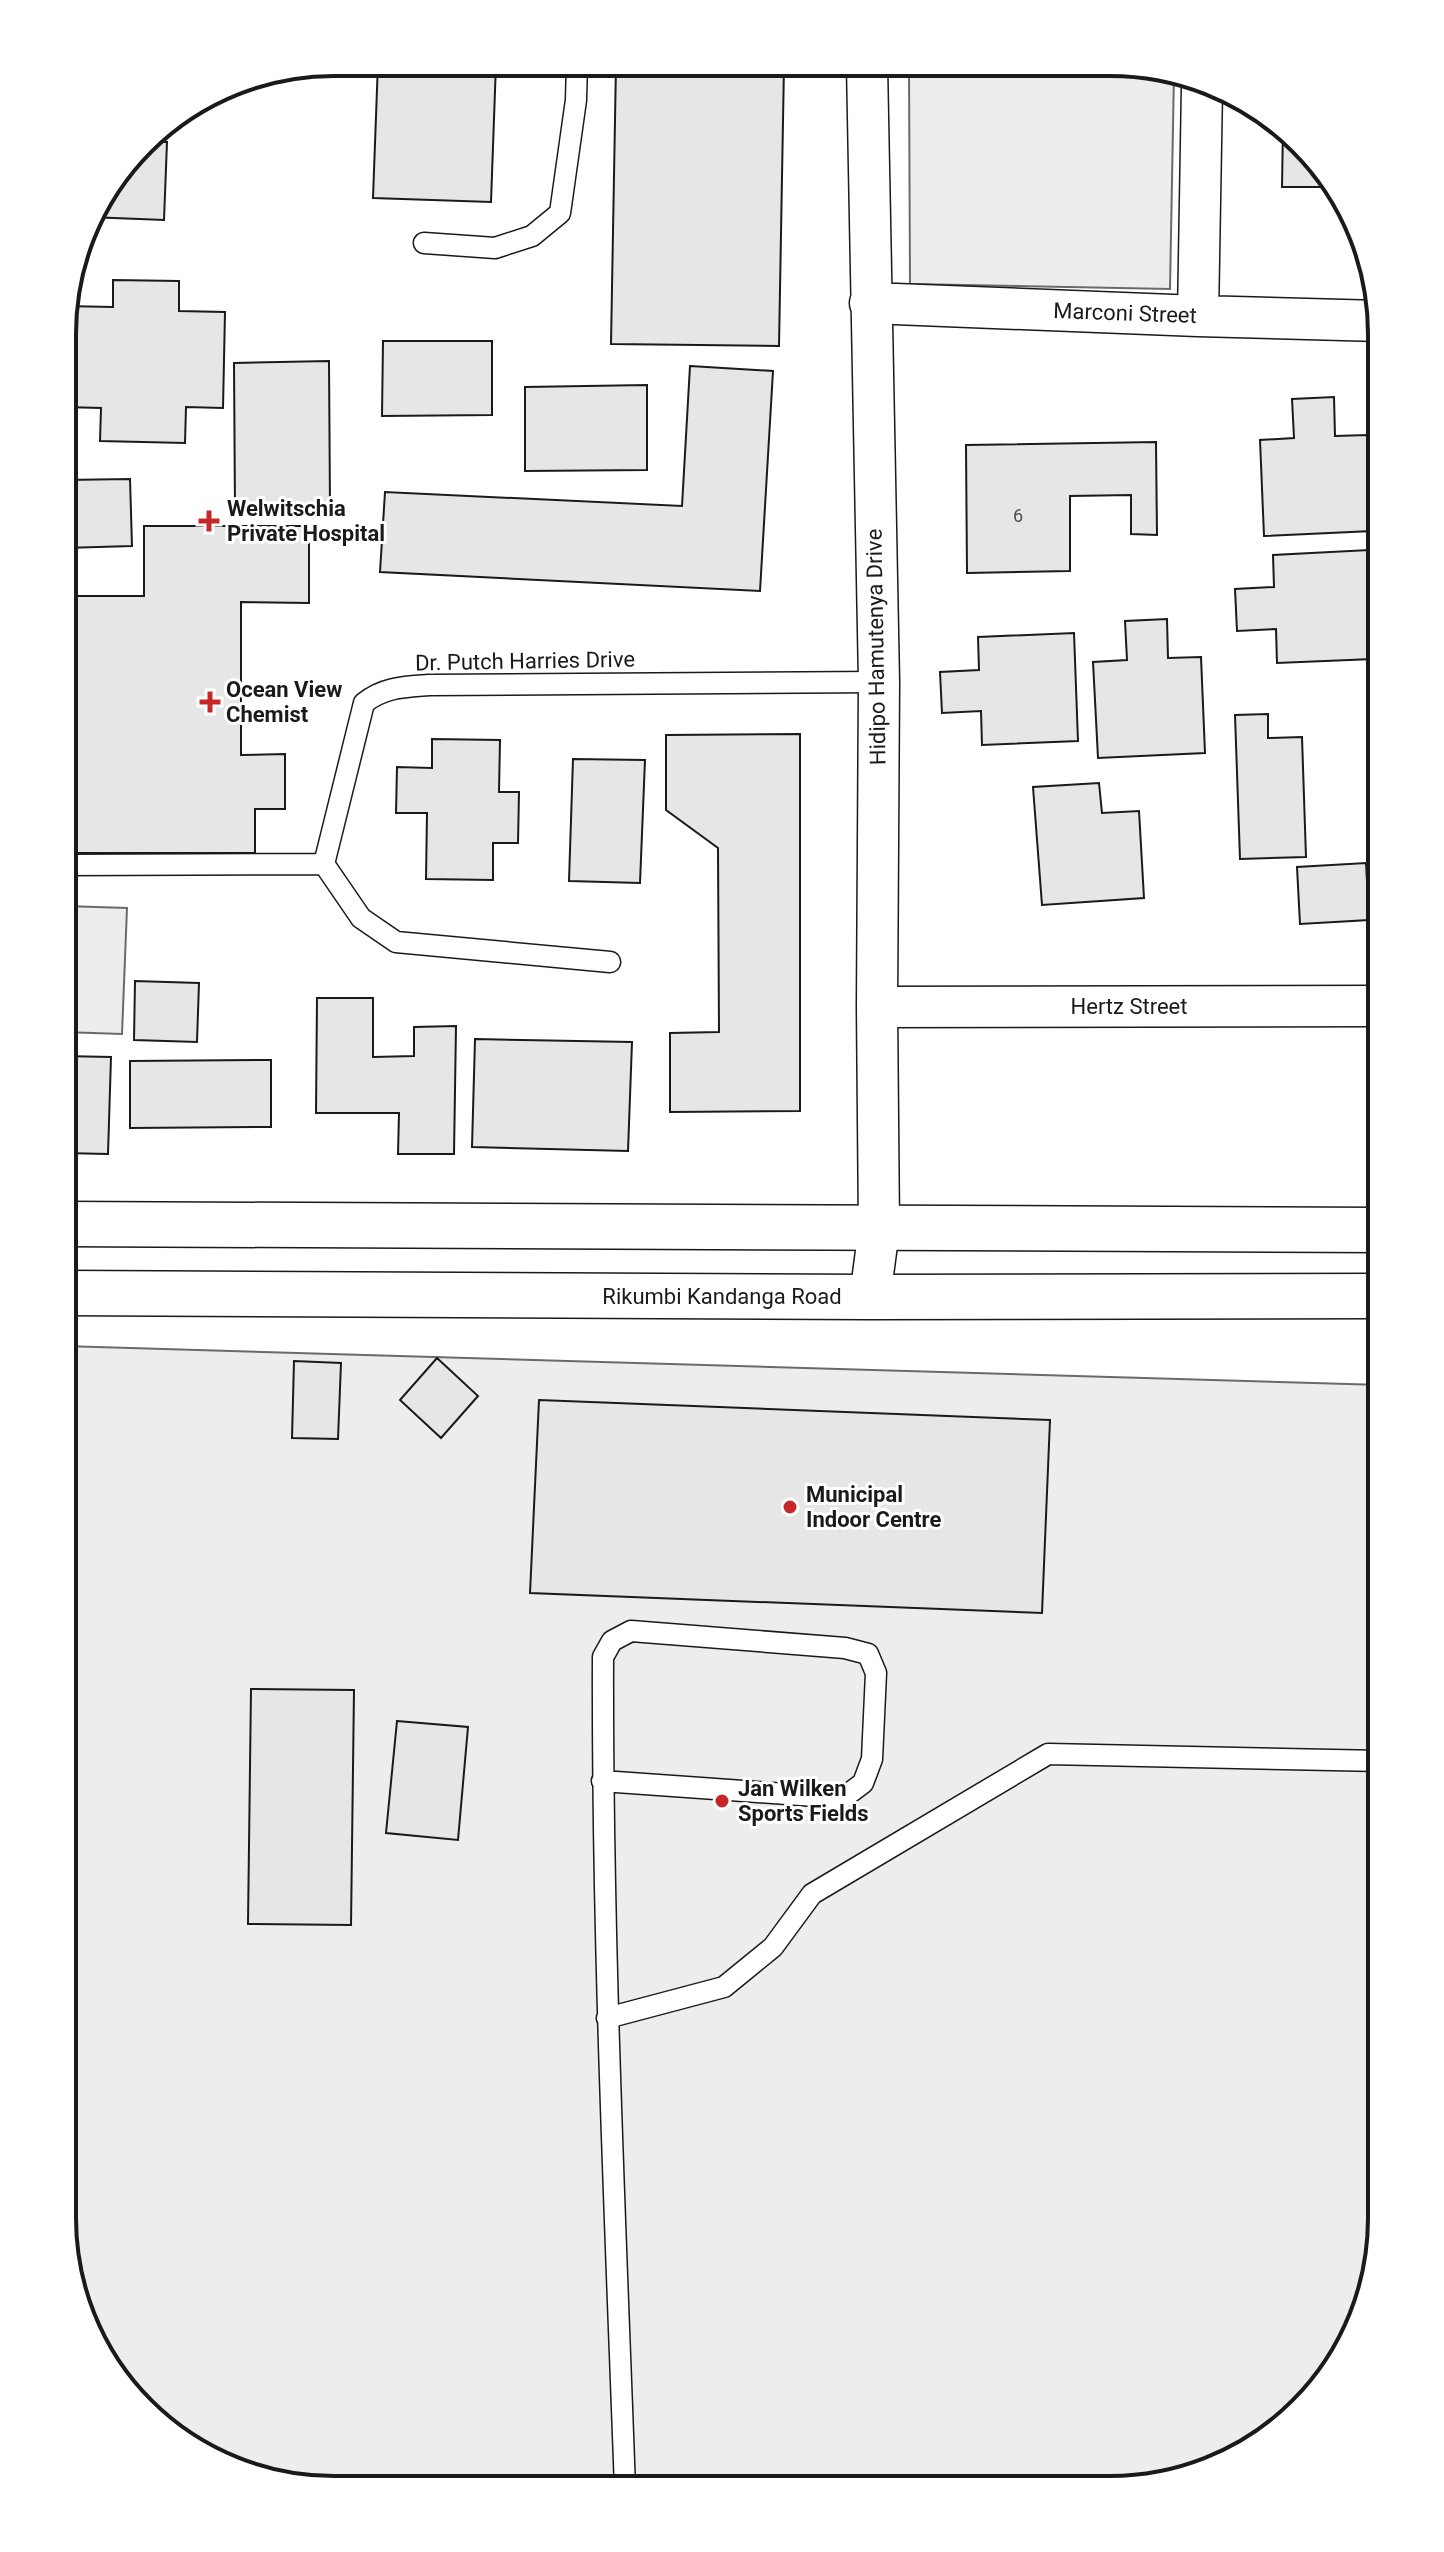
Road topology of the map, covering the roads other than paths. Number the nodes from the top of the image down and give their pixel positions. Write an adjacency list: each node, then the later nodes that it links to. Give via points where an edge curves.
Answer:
1 (577, 76): 4 (lane, via 560,213 532,236 495,248)
2 (867, 76): 5 (street, Hidipo Hamutenya Drive)
3 (1202, 94): 6 (street)
4 (424, 243)
5 (870, 303): 6 (street, Marconi Street); 8 (street, Hidipo Hamutenya Drive)
6 (1198, 316): 7 (street, Marconi Street)
7 (1367, 321)
8 (879, 682): 9 (lane, Dr. Putch Harries Drive, via 388,689 364,703); 13 (street, Hidipo Hamutenya Drive)
9 (324, 864): 10 (lane); 11 (lane, via 361,918 396,942)
10 (76, 865)
11 (610, 962)
12 (1368, 1006): 13 (street, Hertz Street)
13 (877, 1007): 15 (street, Hidipo Hamutenya Drive)
14 (76, 1224): 15 (main road)
15 (879, 1229): 16 (main road); 19 (street, Hidipo Hamutenya Drive)
16 (1368, 1230)
17 (76, 1293): 19 (main road, Rikumbi Kandanga Road)
18 (1367, 1296): 19 (main road, Rikumbi Kandanga Road)
19 (870, 1297)
20 (1367, 1761): 22 (lane, via 1048,1754 812,1894 773,1947 724,1987)
21 (602, 1781): 21 (lane, via 603,1657 612,1641 631,1631 868,1654 876,1673 872,1759 863,1783 843,1798); 22 (lane)
22 (607, 2018): 23 (lane)
23 (625, 2476)

